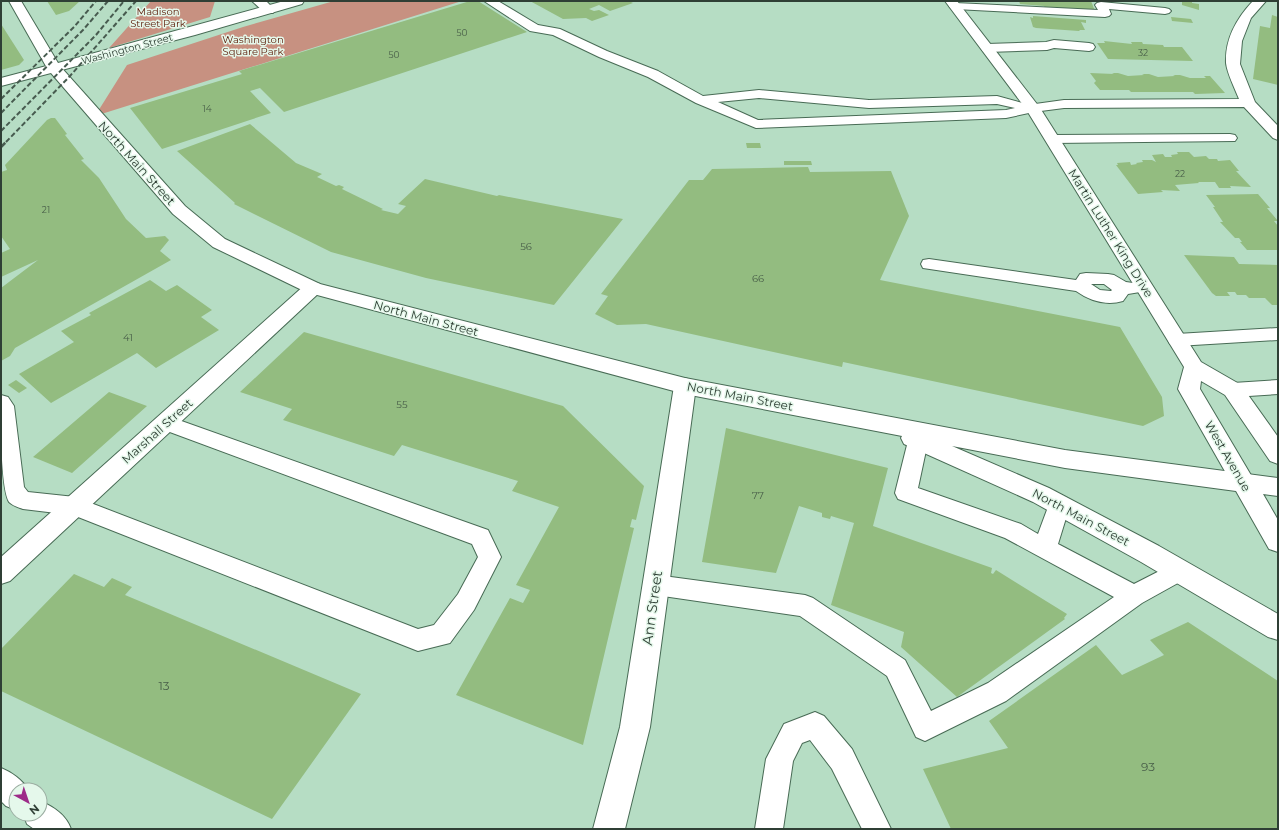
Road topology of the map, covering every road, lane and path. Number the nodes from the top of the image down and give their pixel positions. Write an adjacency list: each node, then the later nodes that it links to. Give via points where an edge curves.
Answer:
1 (15, 1): 12 (main road, North Main Street)
2 (298, 1): 6 (main road, Washington Street)
3 (490, 1): 9 (lane, via 534,28)
4 (1260, 1): 15 (main road, via 1245,17 1235,41 1233,64)
5 (953, 4): 7 (lane, via 1105,14 1102,5); 11 (main road, Martin Luther King Drive)
6 (264, 5): 12 (main road, Washington Street)
7 (1165, 11)
8 (538, 16): 9 (lane, via 551,23)
9 (556, 32): 14 (lane, via 653,74)
10 (1089, 47): 11 (lane, via 1054,44)
11 (988, 48): 16 (main road, Martin Luther King Drive)
12 (54, 68): 13 (main road, Washington Street); 21 (main road, North Main Street, via 179,210 219,243)
13 (1, 82)
14 (701, 100): 16 (lane, via 759,94 869,104 997,100); 16 (lane, via 756,124 1006,114)
15 (1248, 104): 16 (main road, via 1064,104); 17 (main road)
16 (1034, 108): 19 (main road, Martin Luther King Drive)
17 (1278, 135)
18 (1230, 138): 19 (lane)
19 (1053, 139): 22 (main road, Martin Luther King Drive)
20 (929, 264): 22 (lane, via 1081,286 1093,295 1108,297 1117,297 1122,288)
21 (313, 288): 26 (main road, North Main Street); 30 (main road, Marshall Street)
22 (1146, 289): 24 (main road, Martin Luther King Drive)
23 (1278, 334): 24 (lane)
24 (1177, 340): 25 (main road, Martin Luther King Drive)
25 (1194, 367): 28 (main road, Martin Luther King Drive); 34 (main road, West Avenue, via 1189,389)
26 (685, 386): 31 (main road, North Main Street); 42 (main road, Ann Street)
27 (1278, 387): 28 (lane)
28 (1233, 390): 33 (main road, Martin Luther King Drive)
29 (1, 402): 37 (lane, via 4,406 13,487 17,496 23,500)
30 (166, 423): 37 (main road, Marshall Street); 37 (lane, via 480,537 490,556 466,602 441,636 418,640)
31 (876, 423): 32 (main road, North Main Street); 34 (main road, North Main Street, via 1066,459)
32 (918, 441): 36 (main road, North Main Street); 39 (lane, via 906,493 1013,531)
33 (1278, 455)
34 (1243, 482): 35 (main road, North Main Street); 38 (main road, West Avenue)
35 (1278, 487)
36 (1059, 505): 39 (lane); 40 (main road, North Main Street)
37 (75, 506): 41 (main road, Marshall Street)
38 (1278, 542)
39 (1045, 548): 43 (lane)
40 (1179, 571): 43 (lane); 44 (main road, North Main Street)
41 (1, 573)
42 (656, 585): 43 (lane, via 805,606 896,668 925,728 997,692); 47 (main road, Ann Street, via 635,728)
43 (1134, 596)
44 (1278, 628)
45 (48, 822): 46 (lane)
46 (57, 829)
47 (609, 829)
48 (768, 829): 49 (lane, via 780,759 793,733 815,725 842,759)
49 (877, 829)

